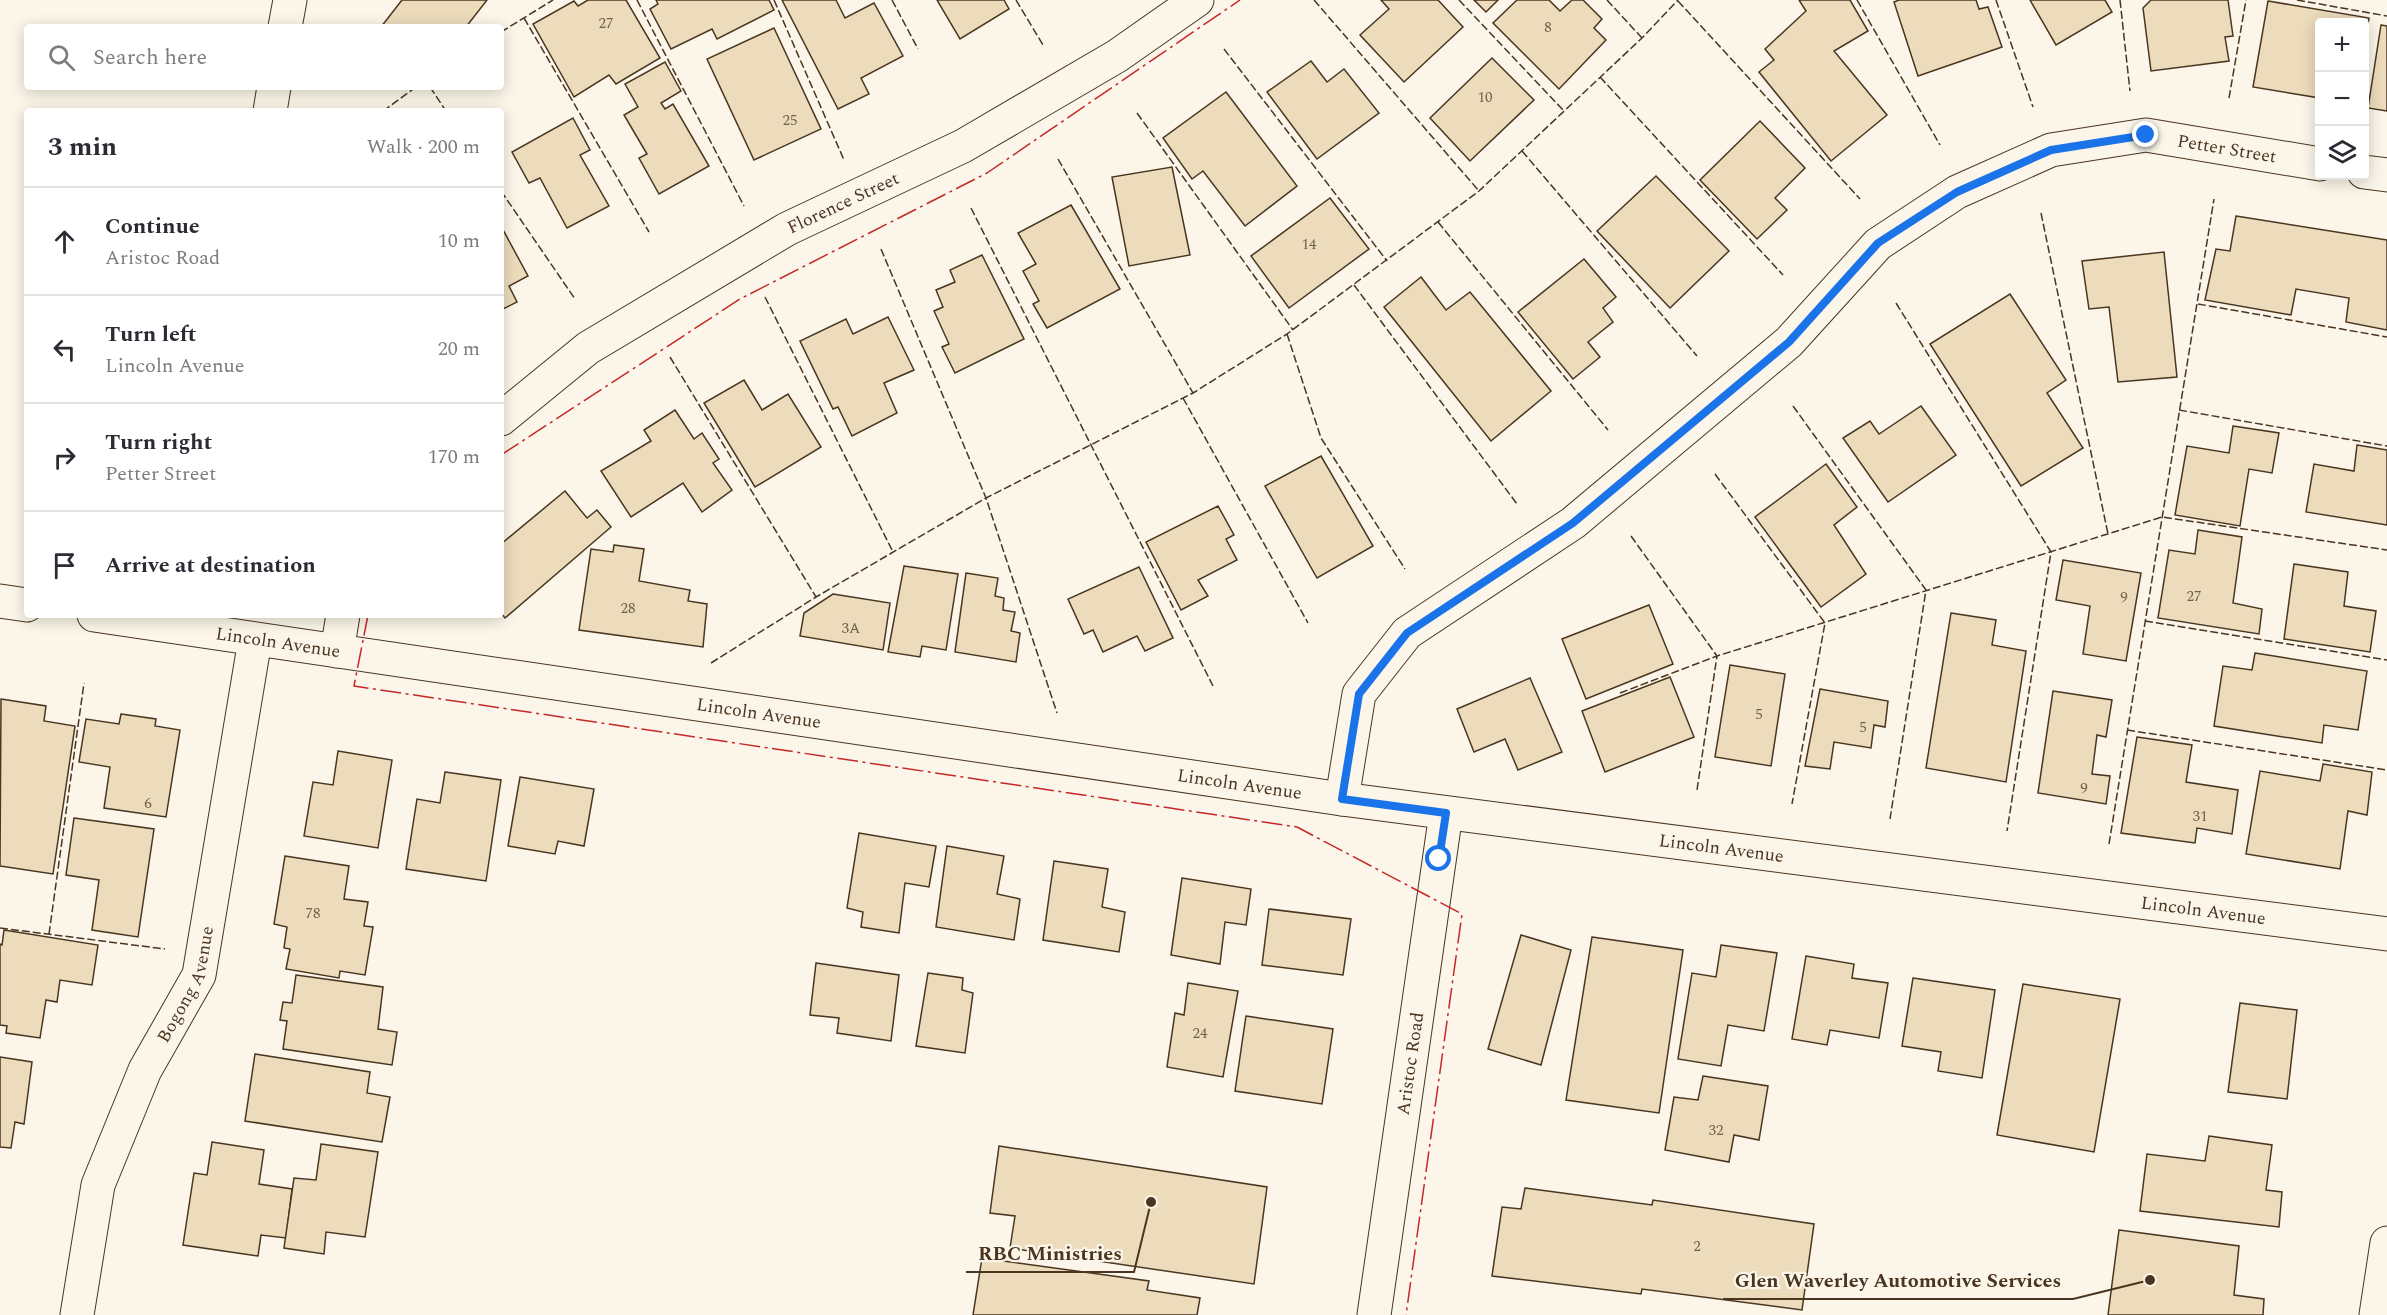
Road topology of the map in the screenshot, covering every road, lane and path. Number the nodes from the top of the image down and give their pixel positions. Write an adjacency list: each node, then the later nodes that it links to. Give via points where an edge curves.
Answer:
1 (290, 0): 3 (street)
2 (1197, 0): 9 (street, Florence Street, via 1117,56 963,146 787,229 588,348)
3 (286, 24)
4 (274, 90): 5 (street)
5 (270, 108)
6 (2315, 163): 16 (street, Petter Street, via 2146,135 2051,150 1957,192 1878,243 1789,342 1573,523 1407,633 1359,694)
7 (2369, 173): 8 (street)
8 (2387, 175)
9 (504, 417)
10 (0, 601): 11 (street)
11 (24, 605)
12 (113, 618): 14 (street, Lincoln Avenue)
13 (342, 618): 15 (street)
14 (255, 640): 15 (street, Lincoln Avenue); 20 (street, Bogong Avenue, via 199,975 145,1070 98,1185)
15 (337, 651): 16 (street, Lincoln Avenue)
16 (1342, 799): 17 (street, Lincoln Avenue)
17 (1446, 813): 18 (street, Lincoln Avenue); 21 (street, Aristoc Road)
18 (2387, 934)
19 (2387, 1243): 22 (street)
20 (77, 1315)
21 (1374, 1315)
22 (2376, 1315)

